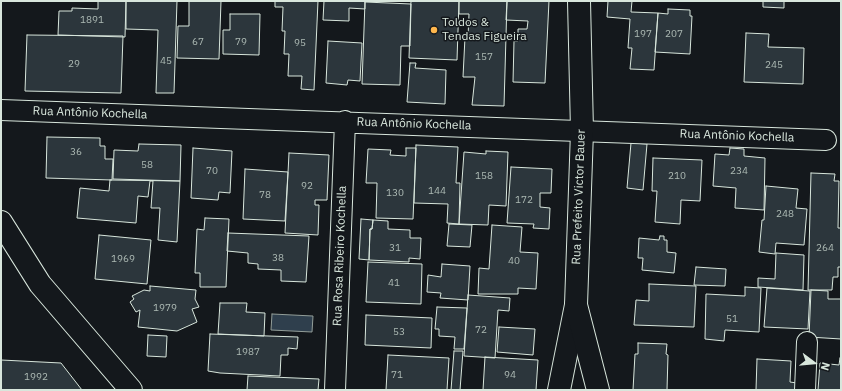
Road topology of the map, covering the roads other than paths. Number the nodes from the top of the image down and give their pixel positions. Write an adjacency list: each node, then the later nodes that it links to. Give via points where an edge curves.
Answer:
1 (579, 1): 4 (main road, Rua Prefeito Victor Bauer)
2 (1, 110): 3 (street, Rua Antônio Kochella)
3 (345, 121): 4 (street, Rua Antônio Kochella); 10 (street, Rua Rosa Ribeiro Kochella)
4 (582, 131): 5 (street, Rua Antônio Kochella); 7 (main road, Rua Prefeito Victor Bauer)
5 (826, 140)
6 (1, 222): 9 (main road, via 40,284)
7 (576, 305): 11 (main road); 12 (main road, Rua Prefeito Victor Bauer)
8 (807, 342): 13 (street)
9 (130, 390)
10 (335, 390)
11 (559, 390)
12 (598, 390)
13 (805, 390)

